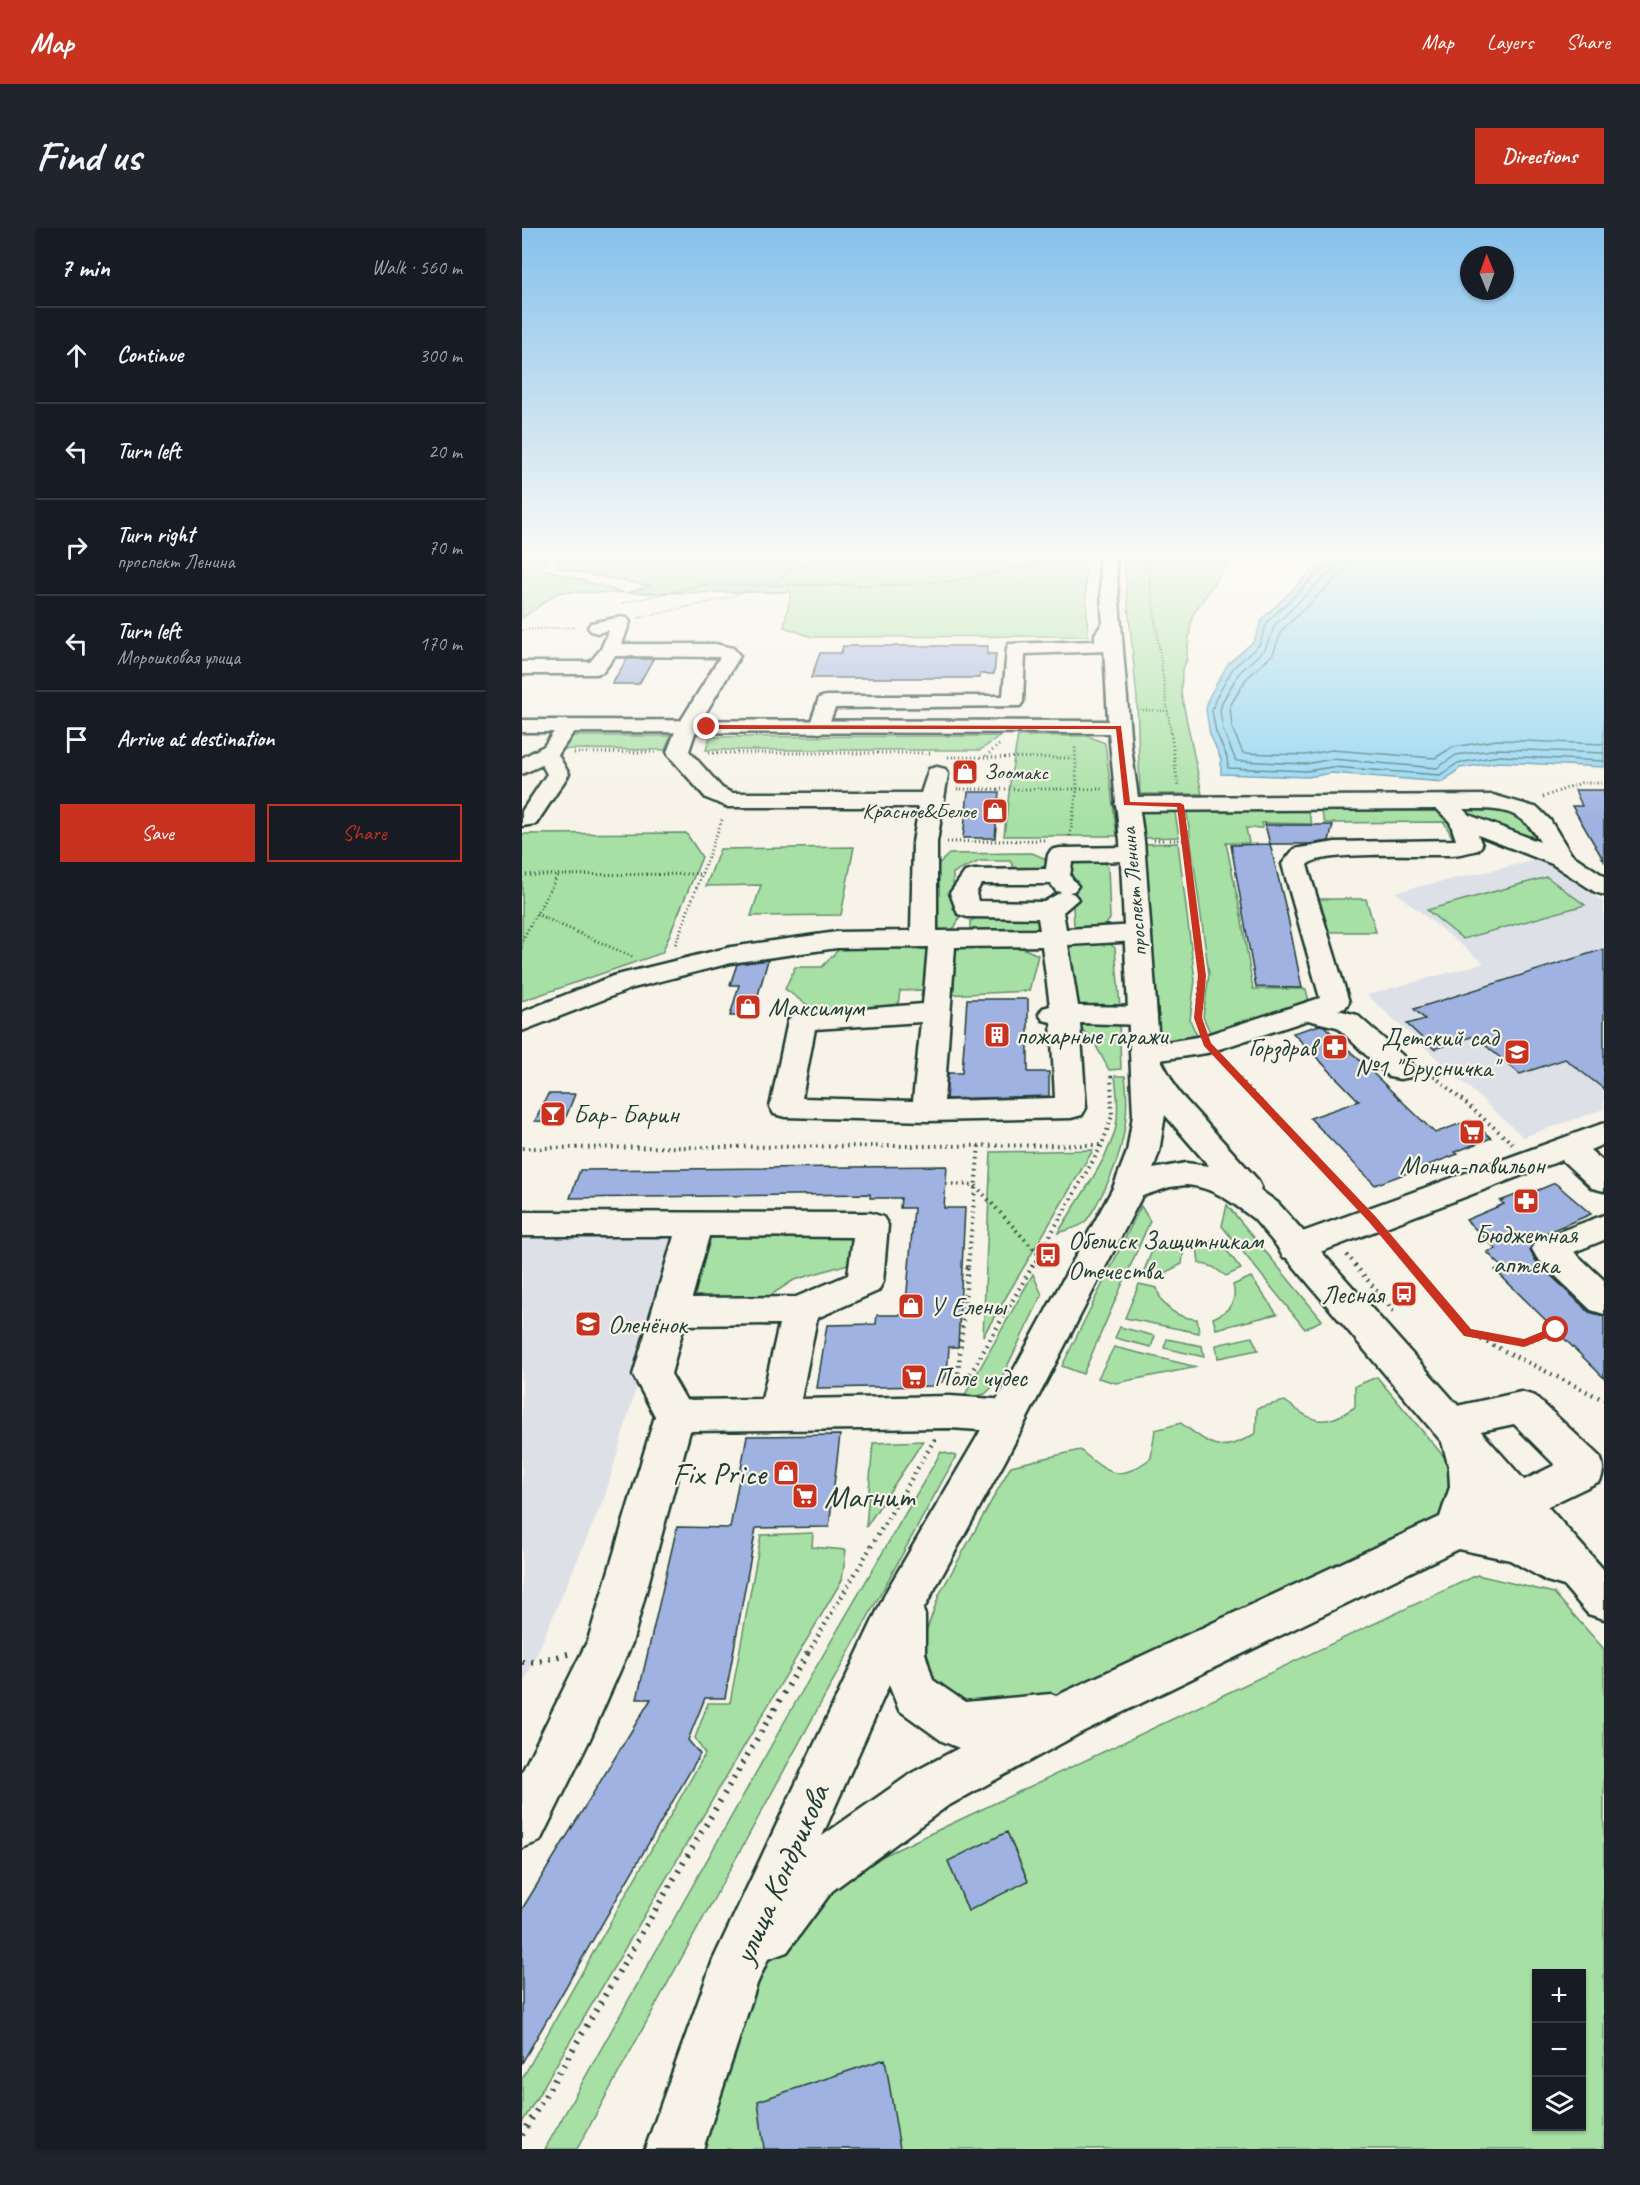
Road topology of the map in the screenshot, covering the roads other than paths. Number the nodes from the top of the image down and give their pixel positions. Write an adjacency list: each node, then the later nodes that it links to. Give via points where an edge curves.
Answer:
1 (613, 643): 4 (main road)
2 (1105, 643): 9 (main road, via 1101,647 1016,648 1013,702 826,702)
3 (1112, 643): 10 (main road, проспект Ленина)
4 (610, 650): 5 (main road, via 596,668); 8 (main road, via 715,650 730,656)
5 (522, 668)
6 (522, 726): 7 (main road)
7 (567, 726): 8 (main road); 11 (main road)
8 (687, 727): 9 (main road); 22 (main road, via 678,752 714,793 728,801 933,788 925,842)
9 (819, 727): 10 (main road)
10 (1119, 727): 13 (main road, проспект Ленина)
11 (546, 753): 12 (main road); 15 (main road, via 558,774 528,819)
12 (522, 767)
13 (1125, 796): 14 (main road, via 1180,805); 16 (main road, проспект Ленина)
14 (1453, 812): 17 (main road); 17 (main road, via 1493,802 1520,806 1536,815); 23 (main road, via 1470,845 1335,849 1303,854 1294,864 1335,1002)
15 (522, 819)
16 (1133, 854): 19 (main road, via 1060,855); 21 (main road, проспект Ленина)
17 (1561, 858): 18 (main road)
18 (1598, 880)
19 (1058, 902): 20 (main road); 20 (main road, via 974,877 963,893); 21 (main road); 22 (main road); 25 (main road)
20 (967, 909): 22 (main road)
21 (1138, 933): 26 (main road, проспект Ленина)
22 (943, 938): 24 (main road); 27 (main road, via 837,940 731,954 623,982)
23 (1306, 1011): 28 (main road, via 1207,1044); 29 (main road, via 1347,1021)
24 (937, 1012): 30 (main road); 30 (main road, via 802,1021 785,1107)
25 (1059, 1014): 26 (main road); 30 (main road, via 1071,1108)
26 (1143, 1016): 28 (main road, проспект Ленина)
27 (522, 1022)
28 (1146, 1053): 34 (main road, проспект Ленина, via 1149,1114 1143,1152); 35 (main road, проспект Ленина, via 1166,1097)
29 (1412, 1068)
30 (928, 1111)
31 (1604, 1133): 32 (main road)
32 (1567, 1147): 33 (main road); 39 (main road)
33 (1604, 1180)
34 (1129, 1188): 35 (main road, via 1167,1174 1189,1172 1212,1176); 45 (main road, проспект Ленина)
35 (1266, 1211): 39 (main road)
36 (522, 1224): 37 (main road)
37 (695, 1224): 41 (main road, via 871,1225 865,1282); 42 (main road)
38 (1604, 1227): 40 (main road, via 1549,1249)
39 (1295, 1248): 46 (main road, via 1381,1341)
40 (1604, 1300)
41 (800, 1311): 42 (main road); 43 (main road)
42 (669, 1312): 44 (main road, via 652,1375)
43 (778, 1415): 44 (main road); 45 (main road, via 952,1405)
44 (675, 1416): 52 (main road, via 610,1643)
45 (1008, 1416): 50 (main road, улица Кондрикова)
46 (1453, 1429): 47 (main road); 47 (main road, via 1521,1407 1586,1469); 48 (main road, via 1472,1480 1469,1504)
47 (1517, 1503): 48 (main road); 49 (main road)
48 (1455, 1530): 49 (main road, via 1510,1540 1548,1558); 51 (main road)
49 (1603, 1601)
50 (903, 1604): 51 (main road, via 902,1653 915,1694 959,1725); 53 (main road, улица Кондрикова)
51 (1065, 1716): 53 (main road, via 929,1790 814,1873)
52 (522, 1823)
53 (732, 1980): 54 (main road, улица Кондрикова)
54 (674, 2149)

